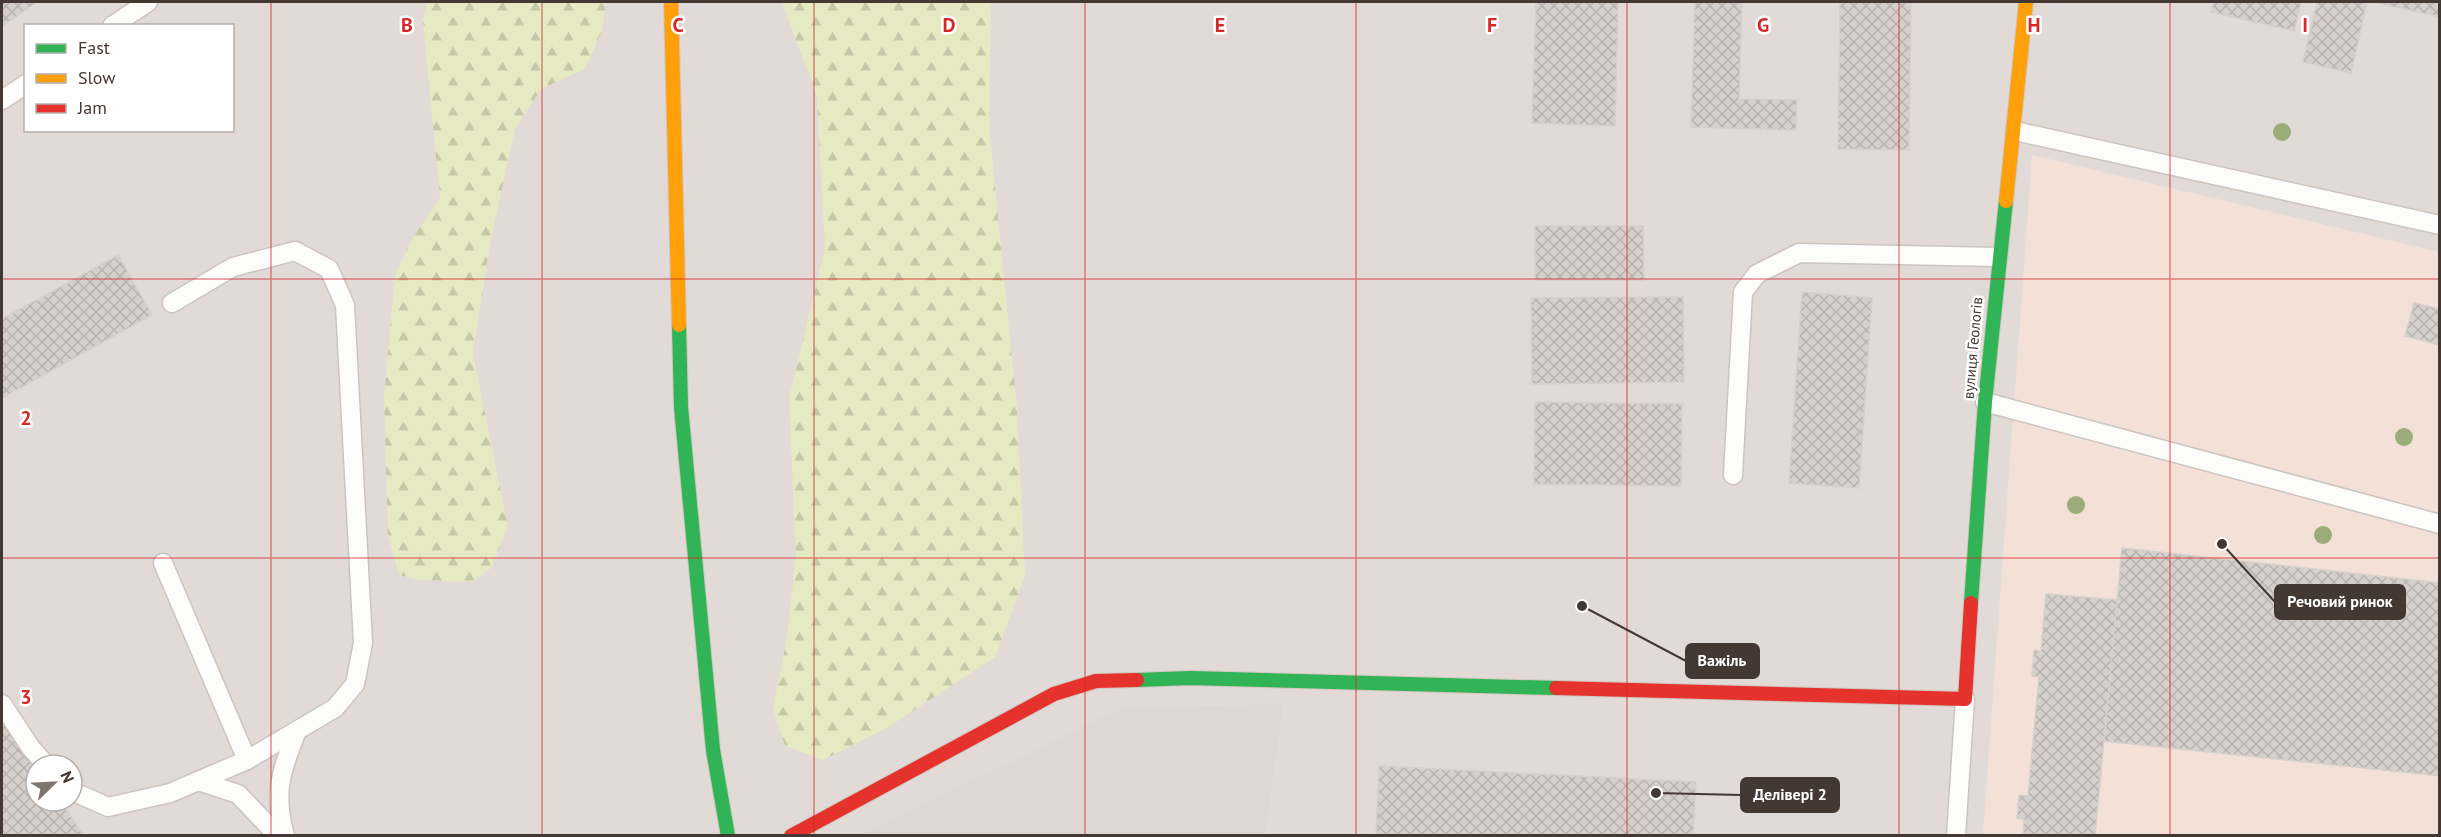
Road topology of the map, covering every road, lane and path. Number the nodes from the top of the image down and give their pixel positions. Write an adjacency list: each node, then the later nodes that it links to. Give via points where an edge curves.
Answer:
1 (148, 2): 4 (lane)
2 (671, 2): 24 (street, via 681,407 713,750)
3 (2026, 2): 7 (street, вулиця Геологів)
4 (115, 24)
5 (24, 85): 6 (lane)
6 (2, 100)
7 (2014, 130): 8 (lane); 9 (street, вулиця Геологів)
8 (2439, 225)
9 (1998, 257): 11 (street, вулиця Геологів); 12 (lane, via 1799,253 1757,274 1743,292)
10 (172, 303): 17 (lane, via 233,267 295,251 329,269 345,305 363,643 355,684 335,708)
11 (1985, 402): 13 (lane); 15 (street, вулиця Геологів)
12 (1733, 475)
13 (2439, 524)
14 (163, 563): 19 (lane)
15 (1965, 699): 25 (street, via 1190,678 1096,681 1054,694); 26 (lane)
16 (2, 704): 18 (lane)
17 (297, 731): 19 (lane); 23 (lane, via 279,777 280,819)
18 (35, 753)
19 (247, 760): 20 (lane)
20 (198, 781): 21 (lane, via 170,793 108,807); 22 (lane, via 238,794)
21 (84, 796)
22 (278, 836)
23 (285, 836)
24 (728, 836)
25 (791, 836)
26 (1956, 836)

